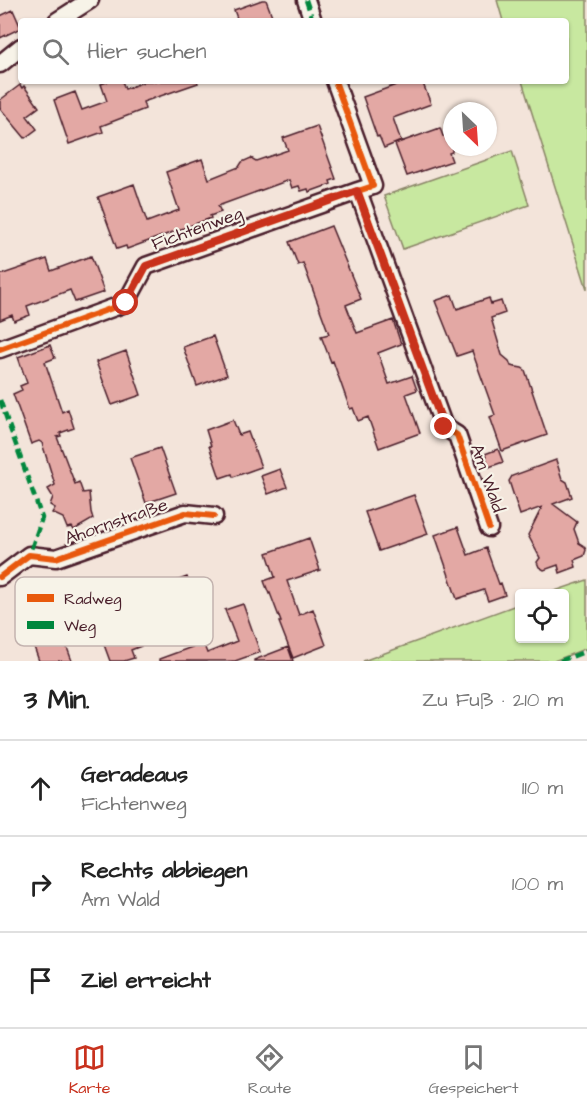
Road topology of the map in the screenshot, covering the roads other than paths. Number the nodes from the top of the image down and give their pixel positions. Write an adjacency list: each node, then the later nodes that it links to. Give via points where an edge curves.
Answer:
1 (90, 0): 3 (street)
2 (306, 0): 4 (street)
3 (62, 18)
4 (312, 18)
5 (18, 49): 6 (street)
6 (0, 64)
7 (336, 84): 8 (street, via 372,186)
8 (357, 191): 9 (street, Fichtenweg, via 146,266 126,303); 11 (street, Am Wald, via 444,427 457,435)
9 (0, 349)
10 (214, 516): 12 (street, Ahornstraße, via 185,513 56,558 29,555)
11 (489, 528)
12 (0, 577)

